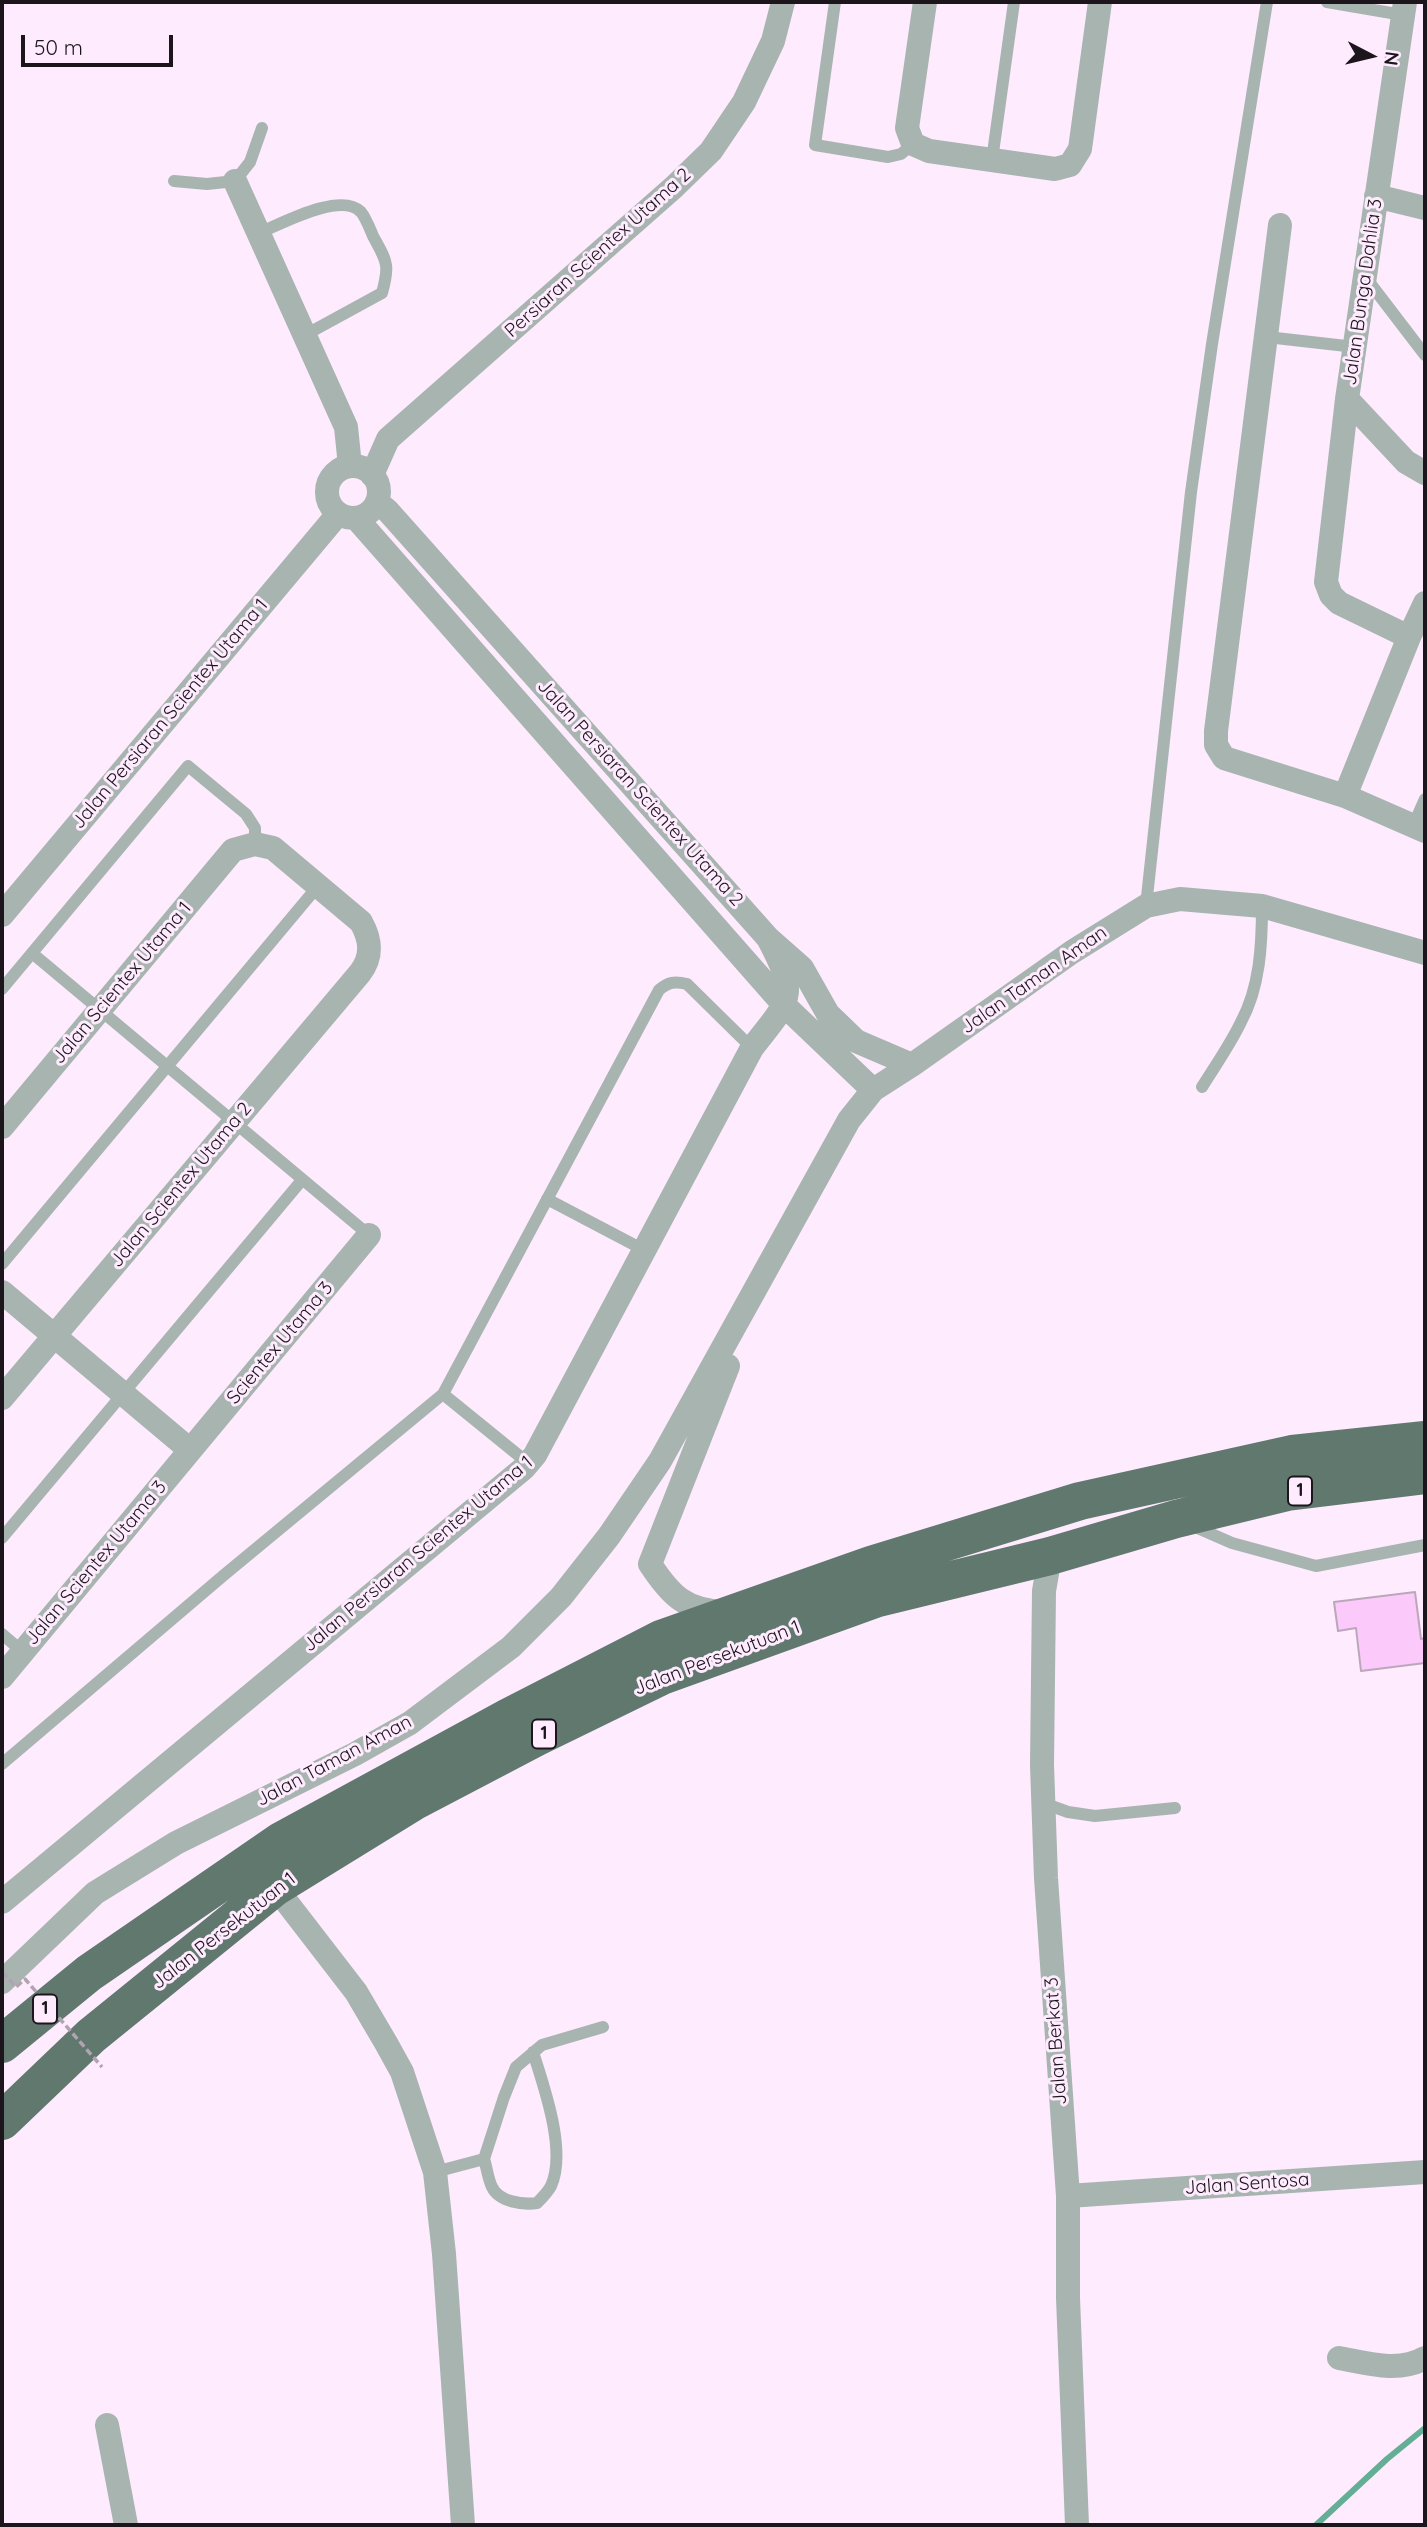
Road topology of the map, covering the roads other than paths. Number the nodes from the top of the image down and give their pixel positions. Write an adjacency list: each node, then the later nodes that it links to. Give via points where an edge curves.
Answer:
1 (783, 2): 24 (street, Persiaran Scientex Utama 2, via 773,41 744,102 711,151 388,439)
2 (835, 2): 10 (lane, via 815,145 888,157 901,154)
3 (925, 2): 10 (street)
4 (1014, 2): 11 (lane)
5 (1100, 2): 11 (street, via 1080,149 1070,165 1055,169)
6 (1267, 2): 35 (lane, via 1191,492)
7 (1327, 2): 8 (lane)
8 (1404, 9): 14 (street, Jalan Bunga Dahlia 3)
9 (262, 128): 13 (lane, via 250,162)
10 (910, 136): 11 (street, via 929,151)
11 (992, 160)
12 (174, 181): 13 (lane)
13 (236, 181): 17 (street)
14 (1376, 196): 15 (street); 18 (street, Jalan Bunga Dahlia 3)
15 (1425, 208)
16 (1280, 226): 20 (street)
17 (259, 233): 19 (street); 19 (lane, via 330,205 348,204 361,212 385,259 388,271 382,293)
18 (1365, 277): 21 (street, Jalan Bunga Dahlia 3); 22 (lane)
19 (305, 335): 24 (street)
20 (1267, 337): 21 (lane); 30 (street, via 1216,745 1224,758)
21 (1354, 347): 23 (street, Jalan Bunga Dahlia 3)
22 (1425, 355)
23 (1347, 399): 25 (street, via 1406,462); 29 (street, Jalan Bunga Dahlia 3, via 1326,582 1339,603)
24 (361, 470): 26 (street, via 378,485); 27 (street, via 337,471 326,490 329,504)
25 (1425, 472)
26 (377, 502): 27 (street, via 367,514); 38 (street, Jalan Persiaran Scientex Utama 2)
27 (347, 516): 37 (street, Jalan Persiaran Scientex Utama 1); 42 (street, Jalan Persiaran Scientex Utama 2)
28 (1425, 603): 29 (street)
29 (1409, 637): 30 (street)
30 (1345, 796): 32 (street)
31 (1425, 799): 32 (lane)
32 (1419, 829)
33 (251, 845): 34 (street, via 272,848); 39 (lane, via 255,828 246,814 188,766); 43 (street, Jalan Scientex Utama 1, via 233,850)
34 (318, 886): 46 (lane); 49 (street, Jalan Scientex Utama 2, via 368,934 368,963)
35 (1146, 906): 36 (street, Jalan Taman Aman, via 1180,900); 45 (street, Jalan Taman Aman, via 1072,952)
36 (1262, 906): 40 (street, Jalan Taman Aman); 47 (lane, via 1261,947 1243,1020)
37 (2, 915)
38 (768, 937): 42 (street, via 786,971); 45 (street, Jalan Persiaran Scientex Utama 2, via 803,968 828,1014 856,1041)
39 (32, 953): 41 (lane); 43 (lane)
40 (1425, 953)
41 (2, 989)
42 (785, 1006): 44 (street, Jalan Persiaran Scientex Utama 1); 48 (street, Jalan Persiaran Scientex Utama 2)
43 (99, 1009): 46 (lane); 50 (street, Jalan Scientex Utama 1)
44 (752, 1048): 52 (lane, via 687,984 666,984); 54 (street, Jalan Persiaran Scientex Utama 1)
45 (912, 1065): 48 (street, Jalan Taman Aman)
46 (168, 1066): 49 (lane); 55 (lane)
47 (1202, 1087)
48 (873, 1090): 56 (street, Jalan Taman Aman, via 849,1120)
49 (234, 1122): 51 (lane); 58 (street, Jalan Scientex Utama 2)
50 (2, 1127)
51 (303, 1180): 53 (lane); 59 (lane)
52 (547, 1199): 54 (lane); 60 (lane)
53 (369, 1235): 63 (street, Scientex Utama 3)
54 (644, 1250): 64 (street, Jalan Persiaran Scientex Utama 1)
55 (2, 1264)
56 (760, 1284): 70 (street, Jalan Taman Aman, via 650,1564 665,1587 688,1605); 79 (street, Jalan Taman Aman, via 660,1461 609,1536 561,1597 511,1647 410,1723 176,1843 95,1893)
57 (2, 1292): 58 (street)
58 (53, 1335): 59 (street); 61 (street, Jalan Scientex Utama 2)
59 (123, 1394): 63 (street); 67 (lane)
60 (443, 1394): 64 (lane); 74 (lane)
61 (2, 1398)
62 (1425, 1440): 70 (highway, Jalan Persekutuan 1 / 1, via 1292,1454 1080,1502 871,1565)
63 (190, 1450): 72 (street, Jalan Scientex Utama 3)
64 (528, 1464): 78 (street, Jalan Persiaran Scientex Utama 1)
65 (1425, 1475): 66 (highway, Jalan Persekutuan 1 / 1, via 1287,1492)
66 (1176, 1519): 68 (lane, via 1232,1543 1316,1566); 69 (highway, Jalan Persekutuan 1 / 1)
67 (2, 1538)
68 (1425, 1545)
69 (1050, 1556): 75 (street, Jalan Berkat 3, via 1044,1591); 77 (highway, Jalan Persekutuan 1 / 1, via 878,1598 662,1676 413,1802)
70 (739, 1613): 81 (highway, Jalan Persekutuan 1 / 1, via 661,1639 281,1841 89,1973)
71 (2, 1634): 72 (lane)
72 (23, 1652): 73 (street, Jalan Scientex Utama 3)
73 (2, 1677)
74 (2, 1764)
75 (1043, 1803): 76 (lane, via 1095,1816); 87 (street, Jalan Berkat 3)
76 (1175, 1808)
77 (275, 1886): 83 (highway, Jalan Persekutuan 1 / 1, via 91,2036); 85 (street, via 356,1992 386,2043 402,2072)
78 (2, 1902)
79 (2, 1982)
80 (603, 2027): 82 (lane, via 542,2045)
81 (2, 2044)
82 (533, 2052): 84 (lane, via 516,2067); 84 (lane, via 551,2110 555,2155 550,2188 537,2203 517,2203 493,2189)
83 (2, 2121)
84 (484, 2160): 85 (lane)
85 (435, 2172): 92 (street)
86 (1425, 2172): 87 (street, Jalan Sentosa)
87 (1068, 2196): 93 (street, Jalan Berkat 3)
88 (1339, 2358): 89 (street, via 1385,2367)
89 (1425, 2358)
90 (107, 2425): 91 (street)
91 (126, 2525)
92 (463, 2525)
93 (1077, 2525)

